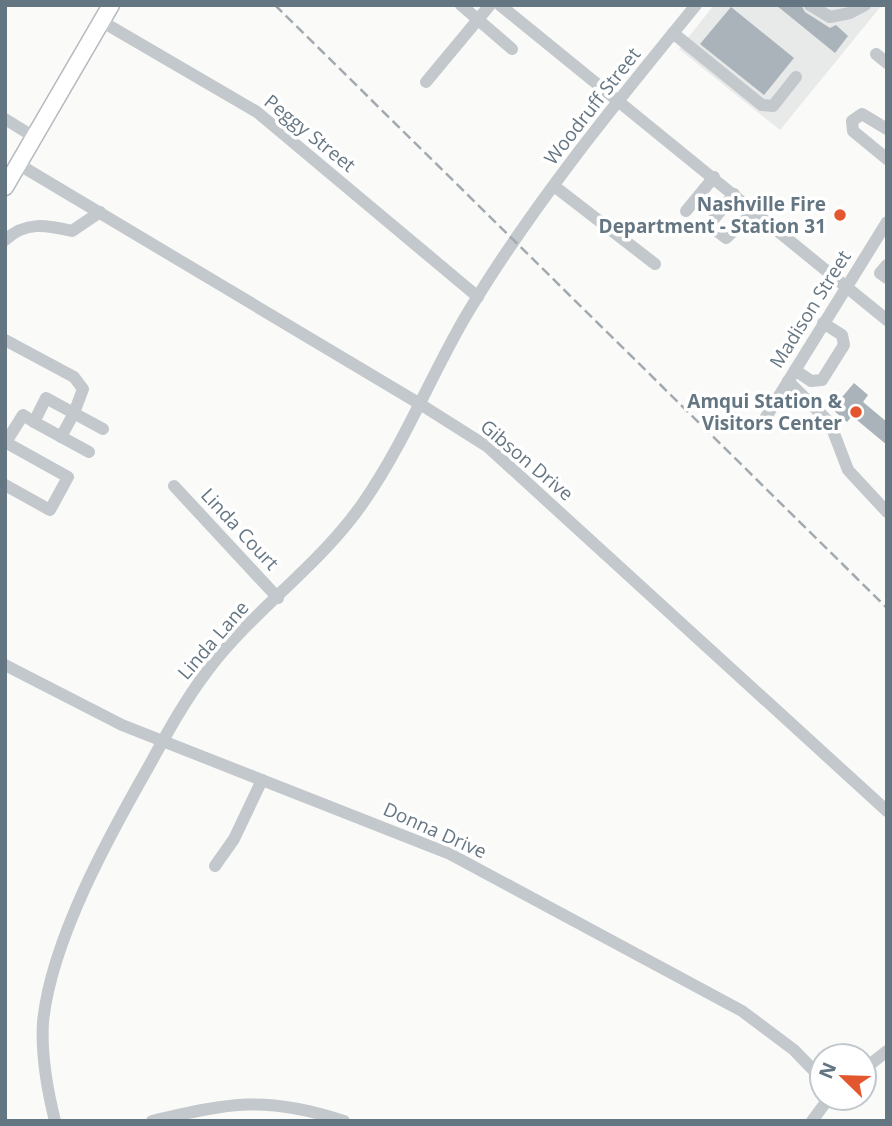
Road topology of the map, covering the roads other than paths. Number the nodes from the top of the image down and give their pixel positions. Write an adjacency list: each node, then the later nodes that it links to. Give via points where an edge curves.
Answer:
1 (111, 5): 8 (main road)
2 (461, 5): 9 (street)
3 (490, 5): 9 (street)
4 (500, 5): 16 (street)
5 (696, 5): 10 (street, Woodruff Street)
6 (810, 5): 7 (street, via 830,18)
7 (865, 5)
8 (102, 20): 19 (main road); 37 (street, Peggy Street, via 257,112)
9 (478, 20): 11 (street); 15 (street)
10 (673, 33): 14 (street, via 762,105 773,106); 16 (street, Woodruff Street)
11 (512, 49)
12 (876, 54): 13 (street)
13 (887, 63)
14 (796, 77)
15 (426, 82)
16 (617, 102): 22 (street); 23 (street, Woodruff Street)
17 (5, 119): 19 (street)
18 (887, 130): 20 (street, via 862,114 852,121 853,131)
19 (34, 137): 21 (main road)
20 (887, 159)
21 (18, 164): 24 (main road); 28 (street, Gibson Drive)
22 (713, 177): 25 (street); 26 (street)
23 (554, 186): 30 (street, Woodruff Street); 33 (street)
24 (5, 187)
25 (734, 194): 27 (street); 27 (street, via 709,225 726,238)
26 (686, 211)
27 (755, 211): 36 (street)
28 (100, 212): 31 (street, via 72,231 33,224 15,230); 42 (street, Gibson Drive)
29 (887, 222): 32 (street, Madison Street)
30 (522, 233): 37 (street, Linda Lane)
31 (5, 240)
32 (881, 243): 36 (street, Madison Street)
33 (655, 264)
34 (887, 265): 35 (street, via 880,273)
35 (887, 278)
36 (846, 287): 38 (street); 39 (street, Madison Street)
37 (478, 297): 42 (street, Linda Lane)
38 (887, 320)
39 (824, 323): 41 (street, Madison Street); 41 (street, via 842,334 844,345 822,380)
40 (5, 340): 43 (street, via 74,377 83,389)
41 (791, 376): 44 (street, Madison Street); 52 (street, via 830,424 848,470)
42 (420, 404): 53 (street, Linda Lane, via 365,502); 57 (street, Gibson Drive, via 488,447)
43 (74, 413): 45 (street, via 47,398); 46 (street); 47 (street)
44 (765, 416)
45 (34, 422): 47 (street); 48 (street, via 23,415)
46 (103, 429)
47 (61, 437): 49 (street)
48 (6, 442): 50 (street, via 68,477 50,510)
49 (89, 452)
50 (5, 485)
51 (174, 486): 53 (street, Linda Court)
52 (887, 512)
53 (278, 598): 55 (street, Linda Lane, via 208,670)
54 (5, 665): 55 (street, Donna Drive, via 88,710)
55 (162, 741): 56 (street, Donna Drive); 60 (street, Linda Lane, via 106,845 55,970 43,1023)
56 (262, 780): 58 (street, via 234,839); 59 (street, Donna Drive, via 442,851 741,1011)
57 (887, 811)
58 (215, 866)
59 (808, 1064)
60 (55, 1121)
61 (152, 1121): 62 (street, via 223,1104 259,1103 301,1107)
62 (344, 1121)

